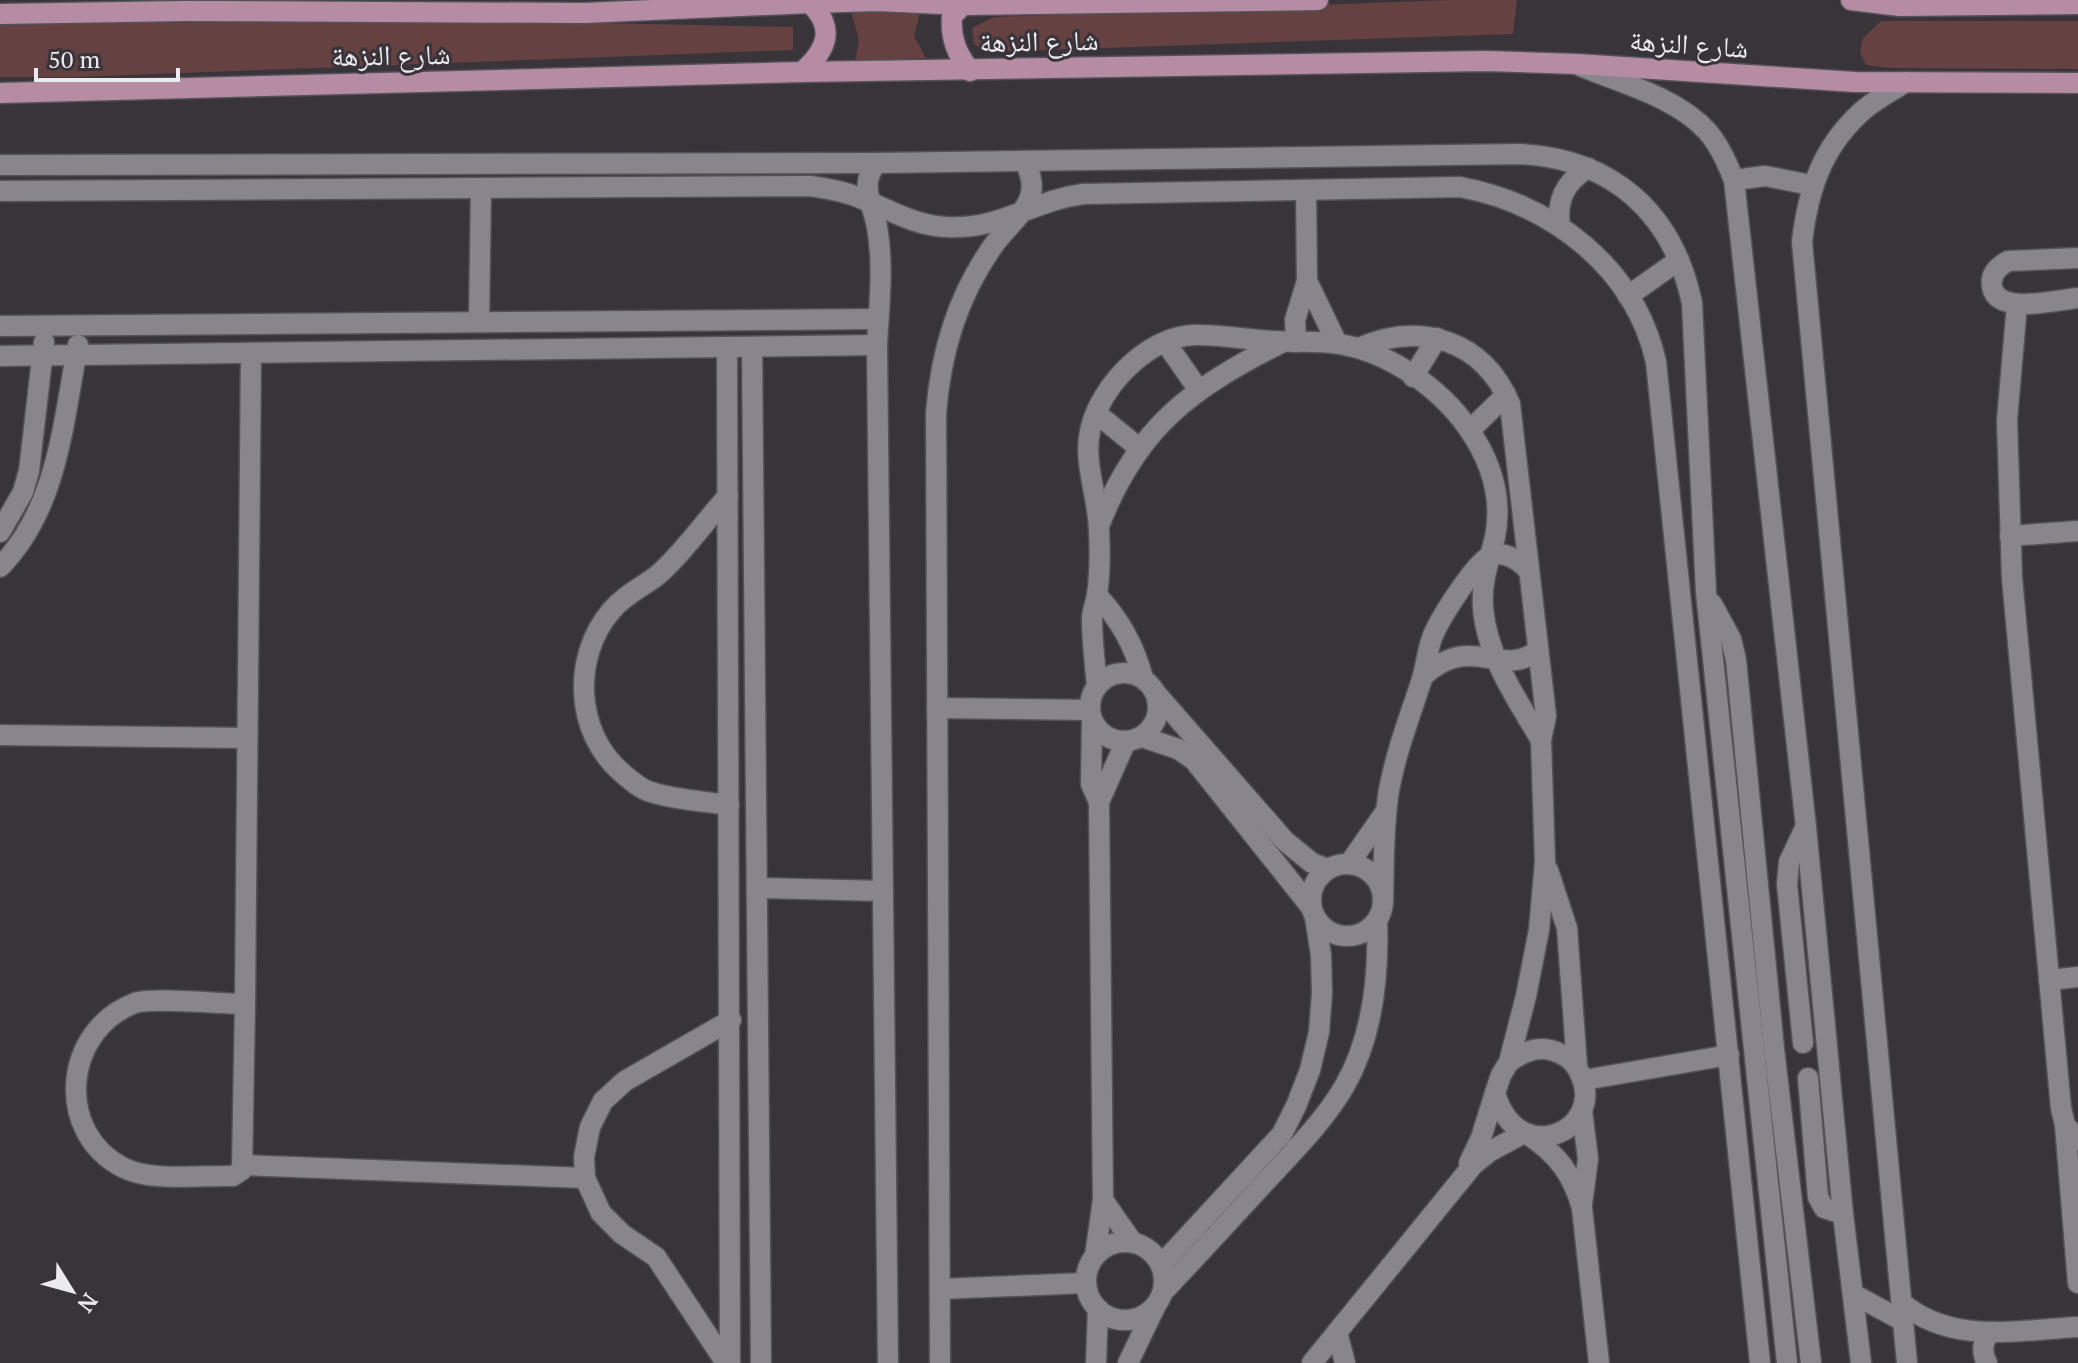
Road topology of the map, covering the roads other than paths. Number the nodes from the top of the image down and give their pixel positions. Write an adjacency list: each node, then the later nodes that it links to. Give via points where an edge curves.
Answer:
1 (1318, 0): 7 (main road, شارع النزهة)
2 (1851, 0): 6 (main road, via 1900,6)
3 (877, 1): 4 (main road, شارع النزهة); 5 (main road, شارع النزهة)
4 (919, 1): 7 (main road, شارع النزهة)
5 (810, 3): 12 (main road, شارع النزهة, via 584,13); 16 (main road, via 826,24 825,43)
6 (2078, 4)
7 (963, 5): 15 (main road, via 952,16 953,41)
8 (69, 6): 9 (main road, شارع النزهة); 13 (main road, شارع النزهة)
9 (192, 6): 10 (main road, شارع النزهة)
10 (294, 6): 11 (main road, شارع النزهة)
11 (355, 6): 12 (main road, شارع النزهة)
12 (436, 6)
13 (0, 14)
14 (1577, 64): 15 (main road, شارع النزهة, via 1486,61); 17 (main road, شارع النزهة); 24 (street, via 1685,113 1707,131)
15 (970, 71): 16 (main road, شارع النزهة)
16 (802, 72): 19 (main road, شارع النزهة)
17 (1906, 82): 18 (main road, شارع النزهة); 25 (street, via 1861,112)
18 (2078, 83)
19 (0, 93)
20 (1025, 161): 21 (street); 23 (street, via 1521,154); 30 (street, via 1032,190)
21 (877, 163): 22 (street); 29 (street, via 867,178)
22 (0, 165)
23 (1588, 168): 31 (street, via 1575,176 1560,198); 33 (street, via 1643,204)
24 (1734, 180): 25 (street, via 1781,177); 86 (street)
25 (1811, 185): 129 (street, via 1802,267)
26 (481, 189): 28 (street); 29 (street, via 810,186); 39 (street)
27 (1306, 190): 30 (street, via 1083,194 1060,197); 31 (street, via 1460,187 1513,200); 34 (street)
28 (0, 191)
29 (873, 204): 30 (street, via 944,227); 38 (street, via 880,254)
30 (1017, 216): 76 (street, via 969,285 946,342 939,377)
31 (1560, 226): 35 (street, via 1604,264)
32 (2078, 258): 37 (street, via 2008,261 1999,266 1993,275 1996,295)
33 (1679, 260): 35 (street); 69 (street, via 1692,303)
34 (1307, 281): 44 (street); 46 (street)
35 (1628, 296): 102 (street, via 1656,362)
36 (2078, 298): 37 (street)
37 (2017, 305): 65 (street, via 2007,420)
38 (878, 319): 39 (street); 47 (street)
39 (479, 321): 40 (street)
40 (81, 325): 42 (street); 53 (street)
41 (0, 326): 42 (street)
42 (46, 326): 52 (street)
43 (1437, 338): 50 (street, via 1397,335); 55 (street); 57 (street, via 1485,365)
44 (1289, 342): 45 (street, via 1192,335); 46 (street); 56 (street)
45 (1166, 343): 56 (street); 58 (street, via 1131,364)
46 (1337, 343): 50 (street)
47 (877, 345): 49 (street); 91 (street)
48 (727, 347): 49 (street); 51 (street); 61 (street)
49 (752, 347): 90 (street)
50 (1359, 348): 55 (street)
51 (251, 353): 53 (street); 79 (street)
52 (43, 355): 53 (street); 54 (street); 64 (street, via 29,471)
53 (76, 355): 67 (street, via 54,473 31,527)
54 (0, 356)
55 (1413, 377): 59 (street, via 1444,400)
56 (1198, 389): 60 (street)
57 (1506, 395): 59 (street); 68 (street)
58 (1096, 413): 60 (street); 62 (street, via 1087,454)
59 (1470, 430): 66 (street, via 1489,464 1498,502)
60 (1139, 448): 62 (street)
61 (728, 496): 84 (street); 84 (street, via 658,574 610,612 590,647 583,687 585,709 602,749 632,781 650,792)
62 (1099, 527): 70 (street)
63 (2078, 531): 65 (street)
64 (0, 532)
65 (2010, 536): 96 (street)
66 (1487, 557): 68 (street, via 1511,556); 72 (street, via 1483,609); 73 (street, via 1441,618)
67 (0, 567)
68 (1529, 571): 71 (street)
69 (1706, 592): 101 (street, via 1736,660); 143 (street)
70 (1097, 595): 74 (street, via 1122,625); 75 (street, via 1092,618)
71 (1538, 650): 72 (street, via 1513,662); 81 (street, via 1546,716)
72 (1496, 658): 73 (street, via 1449,658); 81 (street)
73 (1423, 676): 85 (street, via 1398,750)
74 (1149, 685): 75 (street, via 1119,673); 80 (street, via 1157,716); 82 (street)
75 (1097, 686): 77 (street)
76 (937, 708): 77 (street); 125 (street)
77 (1091, 715): 80 (street, via 1106,736); 83 (street, via 1091,784)
78 (0, 735): 79 (street)
79 (247, 738): 97 (street)
80 (1134, 739): 82 (street, via 1161,741 1178,749); 83 (street)
81 (1541, 740): 87 (street)
82 (1225, 784): 89 (street, via 1285,841); 93 (street)
83 (1099, 802): 116 (street)
84 (729, 805): 98 (street)
85 (1386, 811): 88 (street); 92 (street)
86 (1806, 827): 99 (street); 100 (street, via 1789,862 1787,884)
87 (1545, 862): 103 (street, via 1533,963); 104 (street, via 1567,928)
88 (1349, 864): 89 (street); 92 (street, via 1369,871)
89 (1328, 869): 93 (street, via 1314,885)
90 (757, 888): 91 (street); 134 (street)
91 (883, 891): 135 (street)
92 (1383, 900): 94 (street)
93 (1313, 912): 94 (street, via 1339,936 1361,934); 112 (street, via 1321,955 1319,1032)
94 (1377, 921): 112 (street, via 1377,978 1366,1035 1344,1088)
95 (2078, 977): 96 (street)
96 (2049, 980): 110 (street, via 2061,1108)
97 (245, 1004): 113 (street); 113 (street, via 138,1002 117,1011 85,1046 75,1092 89,1137 124,1168 146,1175 233,1176)
98 (731, 1020): 114 (street, via 625,1081 603,1101 590,1127); 133 (street)
99 (1828, 1039): 100 (street); 105 (street)
100 (1803, 1043): 101 (street)
101 (1774, 1049): 107 (street)
102 (1729, 1055): 104 (street); 142 (street)
103 (1509, 1062): 104 (street, via 1536,1049 1552,1050 1566,1056); 108 (street)
104 (1580, 1073): 109 (street)
105 (1831, 1074): 106 (street); 118 (street)
106 (1808, 1078): 107 (street); 118 (street, via 1818,1197 1824,1208)
107 (1778, 1082): 144 (street)
108 (1495, 1093): 111 (street, via 1505,1119); 115 (street)
109 (1582, 1111): 111 (street, via 1560,1132 1546,1137); 117 (street, via 1588,1159)
110 (2072, 1132): 120 (street)
111 (1527, 1134): 115 (street, via 1489,1152); 117 (street, via 1565,1166)
112 (1290, 1140): 122 (street); 127 (street)
113 (243, 1165): 114 (street)
114 (585, 1178): 133 (street, via 601,1213 656,1257)
115 (1460, 1180): 131 (street)
116 (1103, 1200): 119 (street); 121 (street)
117 (1582, 1208): 141 (street)
118 (1843, 1214): 126 (street)
119 (1133, 1243): 121 (street, via 1108,1246); 122 (street, via 1145,1247)
120 (2077, 1252): 124 (street)
121 (1095, 1256): 123 (street)
122 (1161, 1265): 127 (street)
123 (1086, 1283): 125 (street); 128 (street)
124 (2078, 1283)
125 (940, 1289): 136 (street)
126 (1853, 1294): 129 (street); 145 (street)
127 (1160, 1298): 128 (street, via 1150,1311 1129,1320); 138 (street)
128 (1098, 1309): 137 (street)
129 (1903, 1312): 132 (street, via 1936,1325); 146 (street)
130 (2078, 1327): 132 (street)
131 (1337, 1332): 139 (street); 140 (street)
132 (1991, 1332): 147 (street, via 1983,1349)
133 (728, 1363)
134 (761, 1363)
135 (888, 1363)
136 (940, 1363)
137 (1096, 1363)
138 (1128, 1363)
139 (1312, 1363)
140 (1345, 1363)
141 (1599, 1363)
142 (1760, 1363)
143 (1787, 1363)
144 (1811, 1363)
145 (1861, 1363)
146 (1907, 1363)
147 (1987, 1363)

